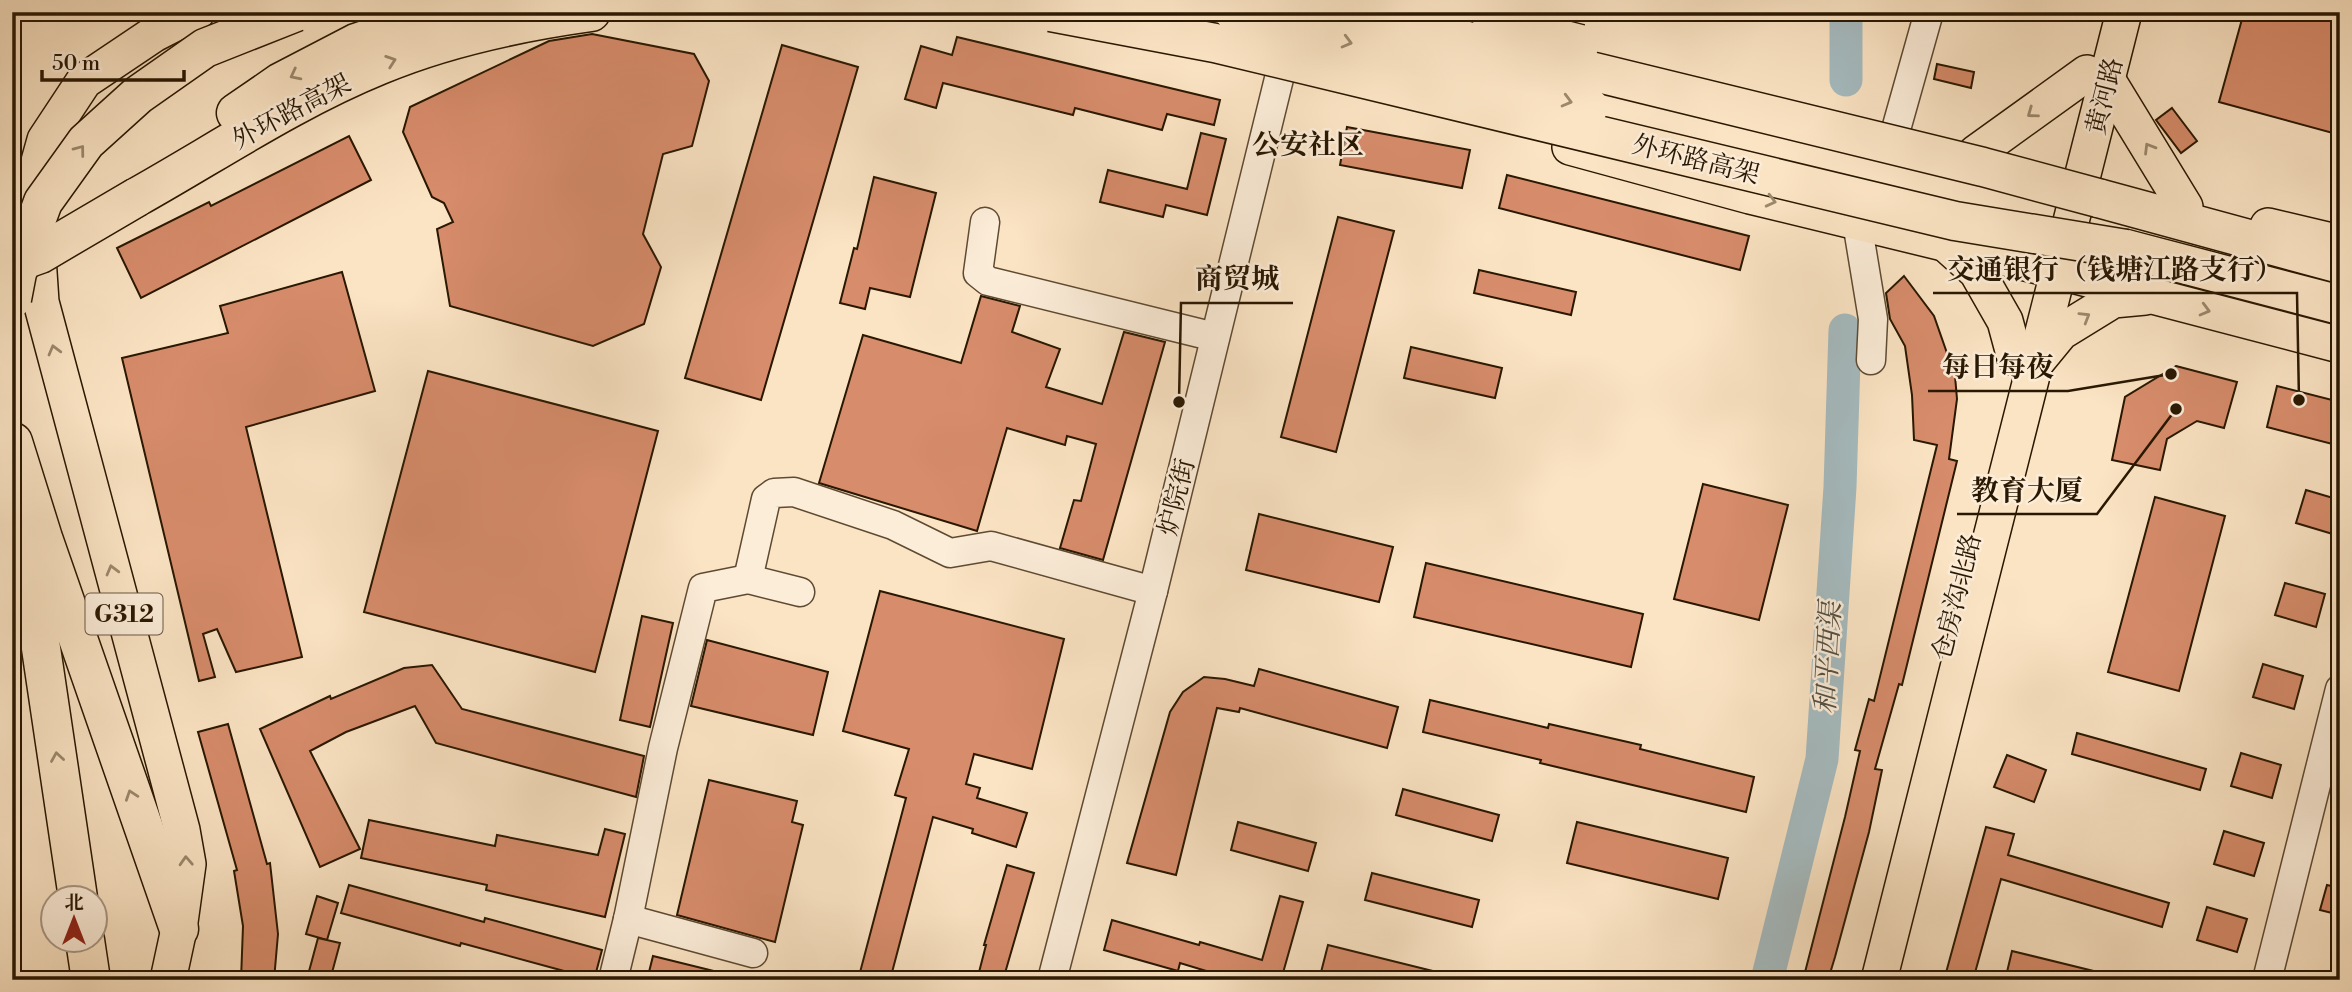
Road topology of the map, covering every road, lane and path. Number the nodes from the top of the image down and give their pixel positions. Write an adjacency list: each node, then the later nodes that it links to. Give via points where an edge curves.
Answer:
1 (197, 12): 32 (main road, via 154,34 84,81 44,140 33,183)
2 (296, 12): 32 (highway, one-way to 2, bridge, via 17,273 43,202 86,142 138,95 205,48)
3 (448, 12): 24 (highway, 外环路高架, one-way to 24, via 356,44 281,82 142,176)
4 (591, 12): 28 (highway, 外环路高架, one-way to 4, bridge, via 40,254 302,102 380,65 471,34)
5 (1051, 12): 27 (highway, 外环路高架, bridge, via 1215,44 1955,221)
6 (1066, 12): 15 (main road)
7 (1234, 12): 27 (highway, one-way to 27, bridge)
8 (1295, 12): 15 (street, 炉院街)
9 (1349, 12): 19 (highway, bridge, via 1983,167)
10 (1419, 12): 14 (main road)
11 (1929, 12): 17 (street)
12 (2103, 12): 16 (main road, 黄河路)
13 (2124, 12): 16 (main road, 黄河路)
14 (1497, 19): 17 (main road); 19 (highway, bridge, via 1909,126)
15 (1282, 68): 23 (main road, one-way to 23); 34 (street, 炉院街)
16 (2097, 77): 18 (main road, one-way to 18); 19 (main road, 黄河路); 20 (main road, one-way to 16)
17 (1895, 133): 18 (main road)
18 (1976, 153): 19 (main road)
19 (2081, 183): 20 (main road); 29 (highway); 30 (main road, 仓房沟北路)
20 (2185, 206): 25 (main road)
21 (12, 209): 32 (main road, G312)
22 (985, 222): 34 (street, via 978,273 988,281)
23 (1857, 222): 26 (main road); 36 (street, via 1873,319)
24 (12, 232)
25 (2340, 243)
26 (1946, 244): 30 (main road); 37 (main road, via 1977,272)
27 (2126, 249): 33 (highway, 外环路高架)
28 (12, 264)
29 (2340, 264)
30 (2049, 269): 31 (main road); 37 (main road, 仓房沟北路)
31 (2152, 296): 35 (main road, one-way to 35); 37 (main road, one-way to 31, via 2061,332 2113,300)
32 (26, 300): 47 (main road, G312, one-way to 32, via 188,864 182,830)
33 (2340, 305)
34 (1215, 337): 40 (street, 炉院街)
35 (2340, 345)
36 (1871, 360)
37 (2026, 361): 57 (main road, 仓房沟北路); 58 (main road, 仓房沟北路)
38 (13, 434): 45 (highway, one-way to 38, via 17,489); 47 (highway, one-way to 38, via 47,551)
39 (748, 579): 40 (street, via 766,499 774,493 794,492 893,525 950,553 991,546); 41 (street); 46 (street, via 703,587 663,748)
40 (1153, 591): 56 (street, 炉院街)
41 (800, 592)
42 (12, 629): 44 (highway)
43 (2340, 689): 59 (street)
44 (49, 884)
45 (76, 884)
46 (628, 919): 48 (street); 55 (street)
47 (179, 929): 53 (main road); 54 (main road, G312)
48 (754, 953)
49 (60, 954): 51 (highway)
50 (87, 954): 52 (highway)
51 (64, 980)
52 (91, 980)
53 (167, 980)
54 (193, 980)
55 (613, 980)
56 (1052, 980)
57 (1858, 980)
58 (1879, 980)
59 (2267, 980)

